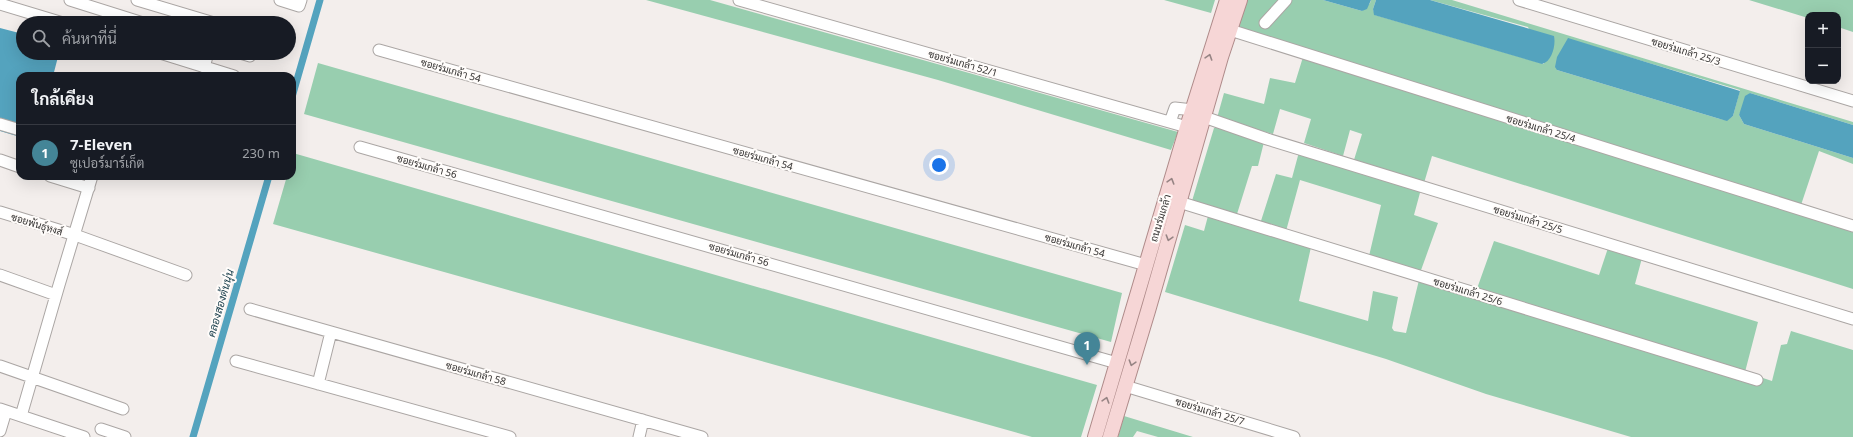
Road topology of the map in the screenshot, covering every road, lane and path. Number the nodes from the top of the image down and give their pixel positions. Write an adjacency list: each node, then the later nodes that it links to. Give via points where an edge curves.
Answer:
1 (70, 0): 12 (street)
2 (138, 0): 13 (street)
3 (280, 0): 4 (street, via 299,6)
4 (301, 0)
5 (739, 0): 23 (street, ซอยร่มเกล้า 52/1)
6 (1227, 0): 22 (main road, ถนนร่มเกล้า, one-way to 6)
7 (1240, 0): 15 (main road, ถนนร่มเกล้า)
8 (1286, 0): 14 (street)
9 (1519, 0): 21 (street, ซอยร่มเกล้า 25/3)
10 (0, 4): 11 (street)
11 (40, 16)
12 (121, 16)
13 (191, 16)
14 (1265, 23)
15 (1230, 30): 22 (main road, ถนนร่มเกล้า); 35 (street, ซอยร่มเกล้า 25/4)
16 (380, 50): 37 (street, ซอยร่มเกล้า 54)
17 (182, 60): 19 (street)
18 (206, 60): 19 (street)
19 (204, 67): 20 (street)
20 (221, 72)
21 (1853, 101)
22 (1198, 114): 23 (street, ซอยร่มเกล้า 25/5, via 1179,107 1174,108); 25 (main road, ถนนร่มเกล้า); 33 (main road, ถนนร่มเกล้า); 42 (street, ซอยร่มเกล้า 25/5, via 1275,142)
23 (1170, 122): 25 (street, ซอยร่มเกล้า 52/1)
24 (0, 124): 26 (street)
25 (1187, 127): 37 (main road, ถนนร่มเกล้า, one-way to 25)
26 (16, 129)
27 (360, 147): 45 (street, ซอยร่มเกล้า 56)
28 (0, 160): 29 (street)
29 (16, 166)
30 (63, 180): 32 (street)
31 (91, 180): 32 (street)
32 (89, 188): 36 (street)
33 (1179, 202): 48 (street, ซอยร่มเกล้า 25/6); 50 (main road, ถนนร่มเกล้า, one-way to 50)
34 (0, 212): 36 (street, ซอยพันธุ์หงส์)
35 (1853, 226)
36 (75, 235): 39 (street, ซอยพันธุ์หงส์); 40 (street)
37 (1146, 266): 45 (main road, ถนนร่มเกล้า)
38 (0, 275): 40 (street)
39 (186, 275)
40 (56, 295): 47 (street)
41 (250, 309): 43 (street, ซอยร่มเกล้า 58)
42 (1853, 319)
43 (331, 332): 49 (street); 54 (street, ซอยร่มเกล้า 58)
44 (236, 361): 49 (street)
45 (1118, 363): 63 (main road, ถนนร่มเกล้า, one-way to 45)
46 (0, 366): 47 (street)
47 (33, 378): 51 (street); 53 (street)
48 (1757, 380)
49 (318, 384): 60 (street)
50 (1125, 386): 64 (main road, ถนนร่มเกล้า); 65 (street, ซอยร่มเกล้า 25/7)
51 (123, 408)
52 (3, 410): 53 (street); 56 (street)
53 (21, 416): 57 (street)
54 (643, 420): 61 (street); 62 (street, ซอยร่มเกล้า 58)
55 (101, 429): 59 (street)
56 (0, 431)
57 (69, 434): 58 (street)
58 (84, 437)
59 (125, 437)
60 (510, 437)
61 (639, 437)
62 (702, 437)
63 (1095, 437)
64 (1110, 437)
65 (1294, 437)

